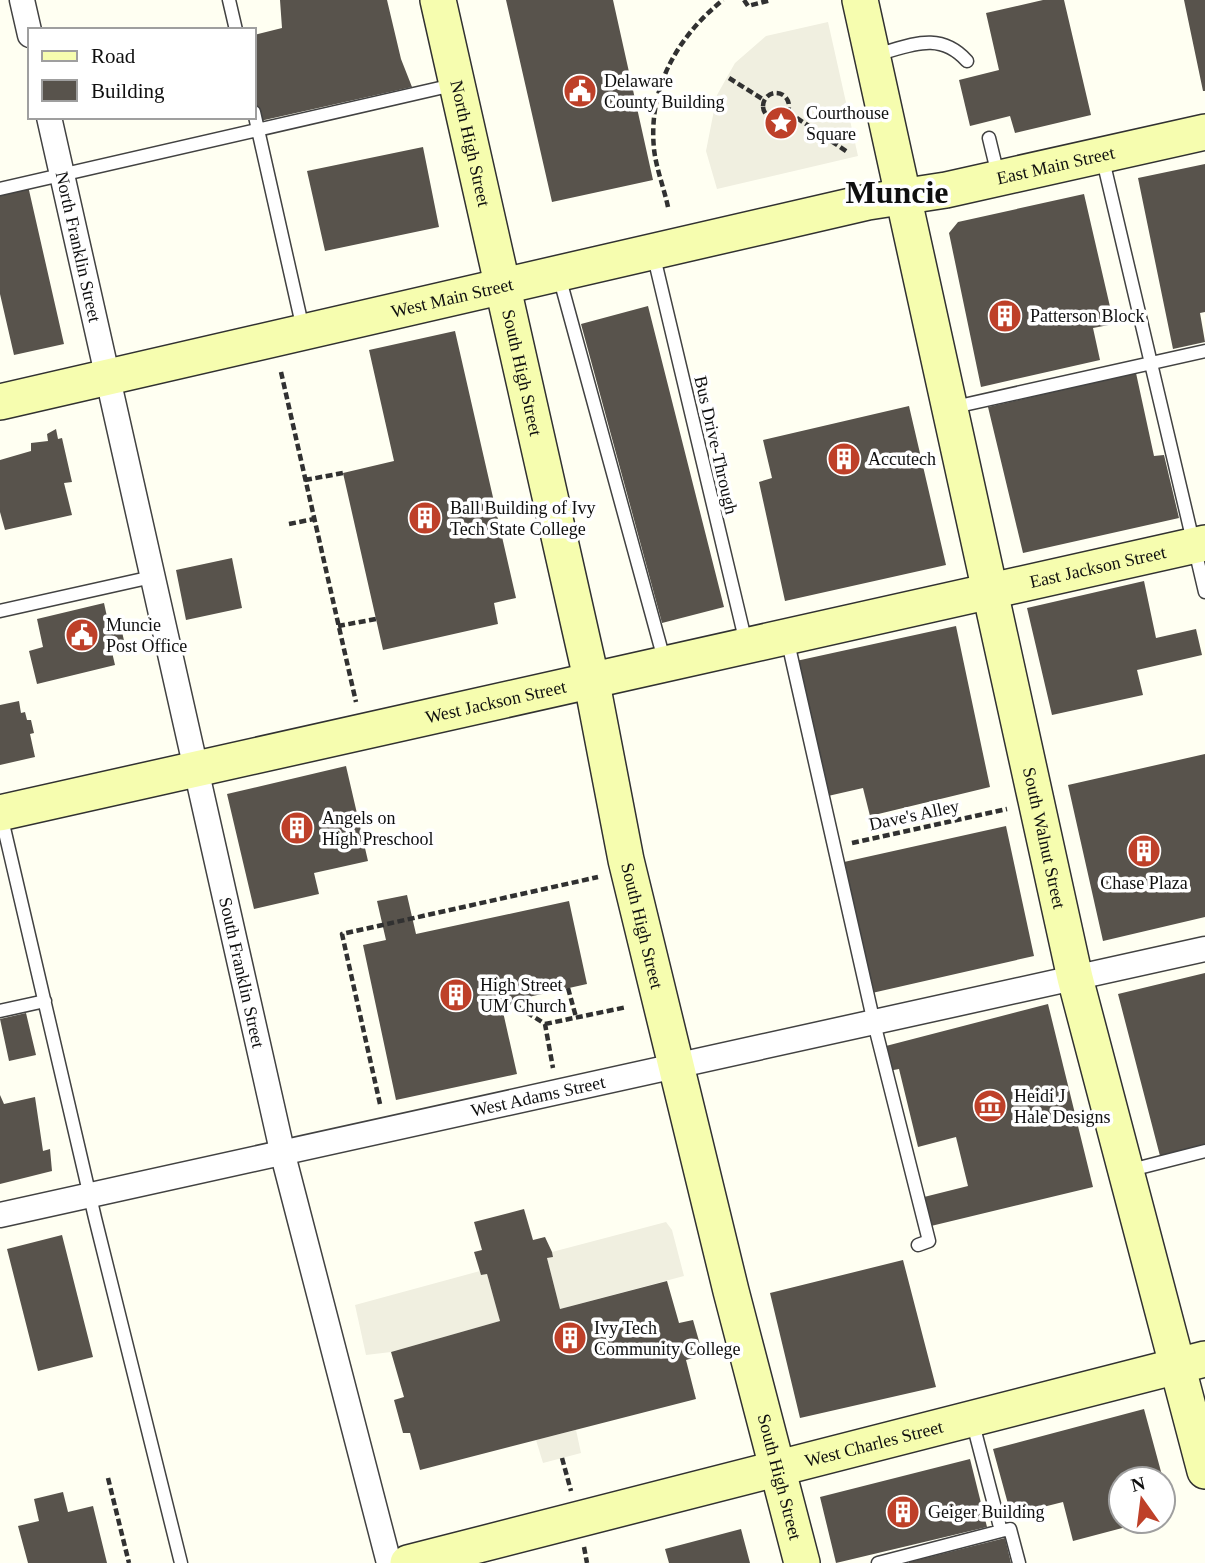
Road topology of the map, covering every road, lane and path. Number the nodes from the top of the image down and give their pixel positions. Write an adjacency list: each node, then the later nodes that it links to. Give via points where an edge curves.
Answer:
1 (22, 0): 8 (street)
2 (229, 0): 9 (lane)
3 (438, 0): 13 (main road, North High Street)
4 (723, 0): 27 (path, via 698,20 663,75 654,149)
5 (744, 0): 6 (path, via 748,6)
6 (771, 0)
7 (860, 0): 10 (main road, South Walnut Street)
8 (28, 28)
9 (236, 28)
10 (872, 56): 11 (lane, via 934,41 956,49); 26 (main road, South Walnut Street)
11 (967, 61)
12 (729, 78): 14 (path)
13 (457, 85): 18 (lane); 30 (main road, North High Street)
14 (764, 100): 15 (path, via 769,117 777,119); 15 (path, via 774,92 782,94 790,103)
15 (789, 111): 21 (path)
16 (49, 119): 23 (street, North Franklin Street)
17 (255, 119): 18 (lane)
18 (257, 129): 23 (lane); 31 (lane)
19 (1205, 132): 22 (main road, East Main Street)
20 (989, 138): 24 (lane)
21 (849, 153)
22 (1102, 156): 24 (main road, East Main Street); 33 (lane)
23 (62, 175): 25 (lane); 35 (street, North Franklin Street)
24 (999, 178): 26 (main road, East Main Street)
25 (0, 189)
26 (904, 197): 28 (main road, West Main Street); 37 (main road, South Walnut Street)
27 (668, 207)
28 (652, 252): 29 (main road, West Main Street); 50 (lane, Bus Drive-Through)
29 (558, 274): 30 (main road, West Main Street); 51 (lane)
30 (501, 286): 31 (main road, West Main Street); 52 (main road, South High Street)
31 (304, 333): 35 (main road, West Main Street)
32 (1205, 351): 33 (lane)
33 (1149, 364): 37 (lane); 42 (lane)
34 (281, 372): 39 (path)
35 (107, 378): 36 (main road, West Main Street); 43 (street, South Franklin Street)
36 (0, 402)
37 (950, 408): 44 (main road, South Walnut Street)
38 (343, 473): 39 (path)
39 (305, 480): 40 (path)
40 (314, 519): 41 (path); 48 (path)
41 (289, 524)
42 (1198, 544): 44 (main road, East Jackson Street); 45 (lane)
43 (152, 578): 46 (lane); 54 (street, South Franklin Street)
44 (991, 592): 49 (main road, West Jackson Street); 60 (main road, South Walnut Street)
45 (1205, 592)
46 (0, 611)
47 (376, 619): 48 (path)
48 (338, 626): 53 (path)
49 (787, 637): 50 (main road, West Jackson Street); 57 (lane)
50 (746, 646): 51 (main road, West Jackson Street)
51 (665, 663): 52 (main road, West Jackson Street)
52 (590, 678): 54 (main road, West Jackson Street); 69 (main road, South High Street, via 626,860)
53 (357, 708)
54 (195, 771): 56 (main road, West Jackson Street); 73 (street, South Franklin Street)
55 (1008, 809): 57 (path, Dave's Alley)
56 (0, 812): 62 (lane)
57 (833, 847): 67 (lane)
58 (598, 877): 71 (path, via 342,934)
59 (1205, 949): 60 (street, West Adams Street)
60 (1075, 978): 67 (street, West Adams Street); 74 (main road, South Walnut Street)
61 (568, 988): 66 (path)
62 (45, 1001): 65 (lane); 75 (lane)
63 (509, 1001): 68 (path)
64 (627, 1007): 66 (path)
65 (0, 1011)
66 (576, 1017): 68 (path)
67 (874, 1023): 69 (street, West Adams Street); 77 (lane, via 929,1241)
68 (545, 1024): 70 (path)
69 (676, 1066): 73 (street, West Adams Street); 81 (main road, South High Street)
70 (554, 1069)
71 (380, 1107)
72 (1205, 1151): 74 (lane)
73 (284, 1154): 75 (street, West Adams Street); 88 (street, South Franklin Street)
74 (1126, 1171): 78 (main road, South Walnut Street)
75 (90, 1194): 76 (street, West Adams Street); 87 (lane)
76 (0, 1215)
77 (918, 1245)
78 (1190, 1362): 79 (main road, West Charles Street); 82 (main road, South Walnut Street)
79 (971, 1417): 81 (main road, West Charles Street); 85 (lane)
80 (562, 1458): 84 (path)
81 (779, 1466): 89 (main road, West Charles Street); 90 (main road, South High Street)
82 (1205, 1471)
83 (108, 1478): 86 (path)
84 (572, 1496)
85 (1001, 1531): 91 (lane); 92 (lane, via 1010,1529)
86 (129, 1563)
87 (181, 1563)
88 (388, 1563)
89 (408, 1563)
90 (802, 1563)
91 (878, 1563)
92 (1019, 1563)

